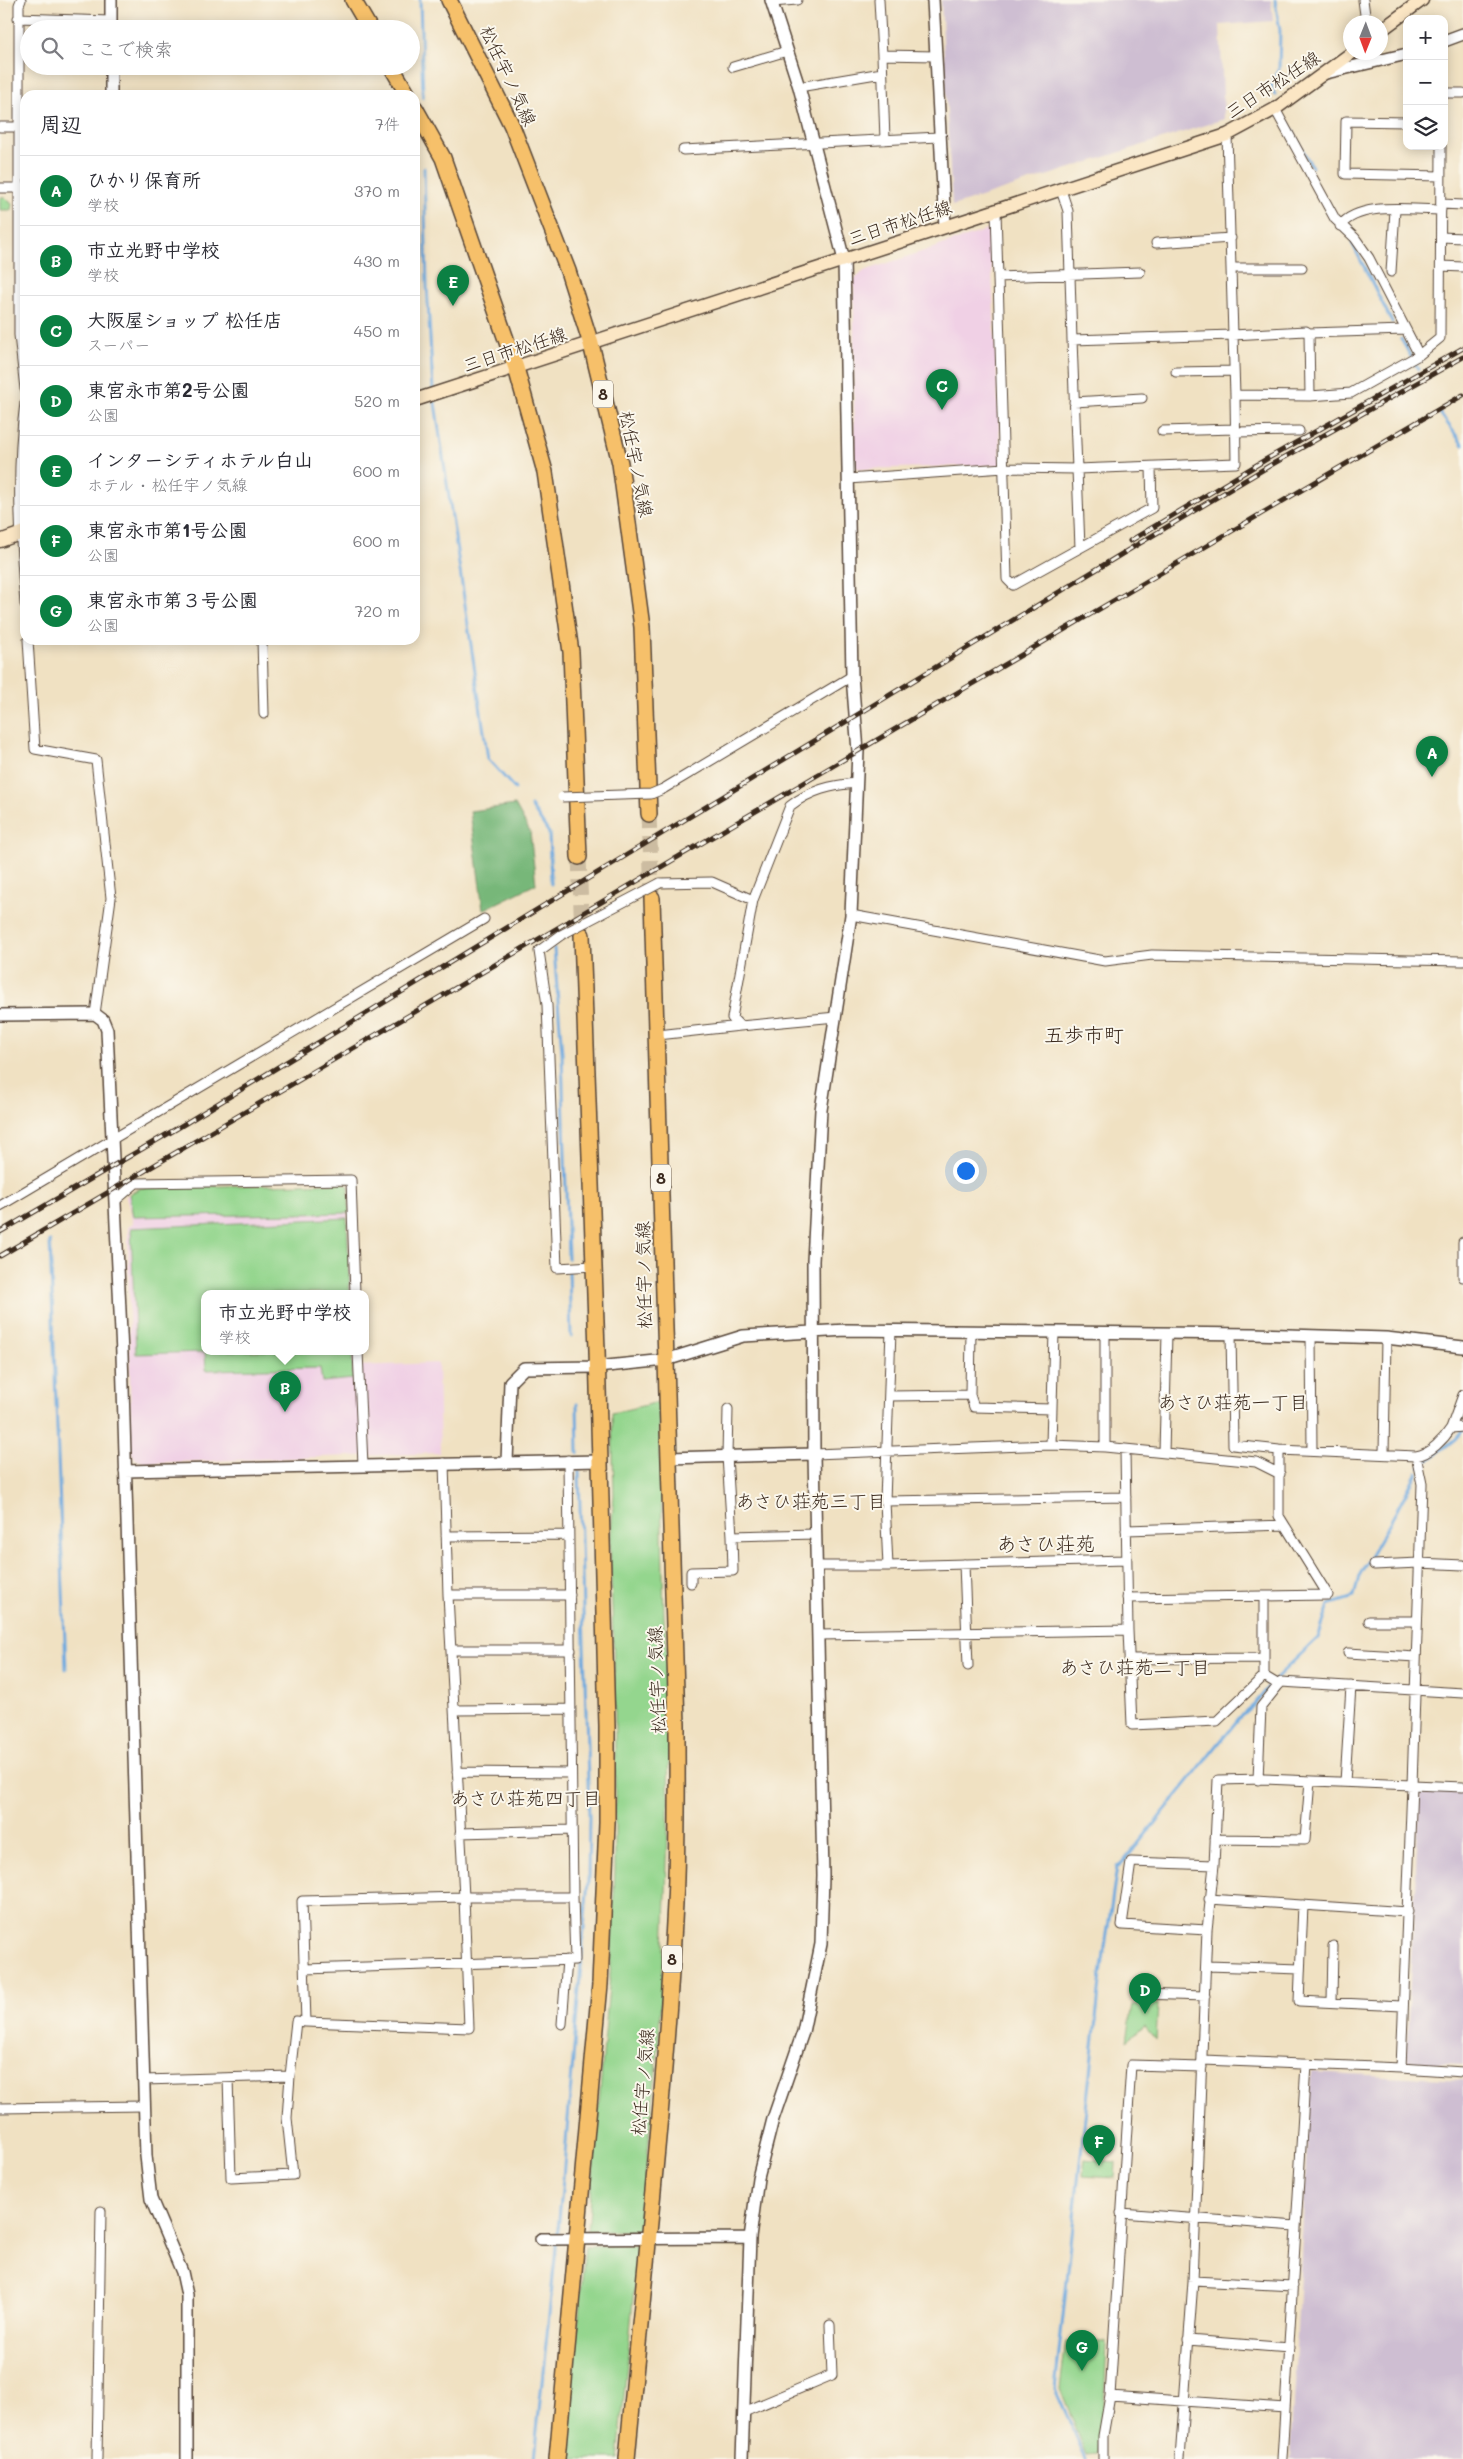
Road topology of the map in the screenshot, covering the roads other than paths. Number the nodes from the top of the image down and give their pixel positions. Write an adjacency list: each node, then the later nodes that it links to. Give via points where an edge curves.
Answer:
1 (21, 0): 12 (street)
2 (111, 0): 14 (street)
3 (354, 0): 15 (main road)
4 (449, 0): 75 (main road, 松任宇ノ気線 / 8, via 512,126 568,272)
5 (797, 0): 10 (street)
6 (879, 0): 20 (street)
7 (933, 0): 22 (street)
8 (1363, 0): 11 (street)
9 (1422, 0): 16 (main road)
10 (772, 1): 19 (street)
11 (1365, 15)
12 (18, 18): 13 (street); 38 (street)
13 (44, 20)
14 (110, 20)
15 (365, 20)
16 (1388, 25)
17 (1463, 34): 18 (street)
18 (1448, 40)
19 (787, 51): 24 (street); 29 (street)
20 (882, 55): 22 (street); 25 (street)
21 (1403, 55): 26 (street)
22 (936, 56): 40 (street)
23 (1343, 60): 26 (main road, 三日市松任線)
24 (733, 67)
25 (882, 73): 29 (street); 41 (street)
26 (1326, 73): 34 (main road, 三日市松任線)
27 (111, 75): 30 (street)
28 (396, 75): 31 (main road)
29 (799, 87): 42 (street)
30 (112, 90)
31 (405, 90)
32 (1448, 93): 33 (street)
33 (1463, 93)
34 (1275, 109): 39 (main road, 三日市松任線); 54 (street)
35 (420, 117): 77 (main road, via 443,158)
36 (1403, 122): 46 (street, via 1346,121 1345,174)
37 (0, 127): 38 (street)
38 (18, 127): 45 (street)
39 (1227, 135): 49 (main road, 三日市松任線); 57 (street)
40 (939, 136): 41 (street); 55 (street)
41 (885, 140): 42 (street)
42 (814, 144): 43 (street); 60 (street)
43 (683, 150)
44 (1441, 150): 46 (street)
45 (20, 158)
46 (1441, 176): 51 (street)
47 (0, 188): 48 (street)
48 (20, 188)
49 (1061, 190): 53 (main road, 三日市松任線); 67 (street, via 1068,211)
50 (1463, 205): 51 (street)
51 (1441, 207): 52 (street); 56 (street)
52 (1395, 210): 54 (street, via 1367,210 1346,218); 66 (street)
53 (996, 211): 55 (main road, 三日市松任線); 68 (street)
54 (1340, 226): 70 (street, via 1355,238 1369,258)
55 (945, 227): 60 (main road, 三日市松任線)
56 (1441, 237): 58 (street); 61 (street)
57 (1231, 238): 59 (street); 63 (street)
58 (1463, 238)
59 (1156, 243)
60 (844, 260): 75 (main road, 三日市松任線); 93 (street)
61 (1441, 266): 62 (street); 76 (street, via 1440,338)
62 (1463, 267)
63 (1232, 268): 64 (street); 72 (street)
64 (1302, 268)
65 (1140, 272): 67 (street)
66 (1392, 272)
67 (1071, 274): 68 (street); 73 (street)
68 (998, 277): 90 (street)
69 (20, 286): 74 (street)
70 (1405, 330): 71 (street); 76 (street)
71 (1309, 333): 72 (street); 81 (street)
72 (1233, 335): 73 (street); 78 (street)
73 (1072, 340): 84 (street)
74 (20, 344)
75 (590, 344): 77 (main road, 三日市松任線); 103 (main road, 松任宇ノ気線 / 8, via 620,463 642,627)
76 (1419, 355): 81 (street, via 1351,393)
77 (516, 368): 82 (main road, 三日市松任線); 104 (main road, via 545,472 571,652)
78 (1234, 371): 79 (street); 80 (street)
79 (1176, 372)
80 (1235, 395): 81 (street); 85 (street)
81 (1310, 396)
82 (420, 398)
83 (1142, 398): 84 (street)
84 (1074, 402): 91 (street)
85 (1235, 430): 86 (street); 87 (street); 89 (street, via 1236,464)
86 (1162, 431)
87 (1298, 431)
88 (20, 440): 92 (street)
89 (1151, 467): 91 (street); 96 (street, via 1152,508)
90 (1004, 468): 91 (street); 93 (street); 96 (street, via 1007,579 1013,585)
91 (1076, 468): 96 (street)
92 (20, 469)
93 (848, 479): 99 (street)
94 (20, 534): 95 (main road)
95 (0, 541)
96 (1080, 548)
97 (28, 645): 111 (street, via 35,749 96,760 111,898)
98 (262, 645): 100 (street)
99 (852, 676): 101 (street, via 858,745); 102 (street, bridge, via 675,784 651,794)
100 (264, 714)
101 (857, 783): 106 (street, via 836,784 803,795 790,806); 107 (street)
102 (562, 796)
103 (649, 814)
104 (580, 857)
105 (652, 898): 115 (main road, 松任宇ノ気線 / 8)
106 (753, 900): 114 (street, via 732,1018); 120 (street, bridge, via 712,882 660,883 561,935 539,951 547,1005 557,1268)
107 (852, 915): 110 (street, via 1105,961 1152,955); 113 (street)
108 (484, 919): 116 (street)
109 (582, 936): 120 (main road)
110 (1463, 960)
111 (95, 1014): 112 (street); 116 (street, via 103,1020 107,1030)
112 (0, 1015)
113 (836, 1017): 114 (street); 124 (street, via 820,1110)
114 (740, 1026): 115 (street)
115 (658, 1035): 134 (main road, 松任宇ノ気線 / 8)
116 (112, 1140): 117 (street); 118 (street)
117 (115, 1201): 122 (street, via 136,1183 351,1180); 159 (street)
118 (0, 1206)
119 (1463, 1242): 121 (street)
120 (594, 1266): 135 (main road)
121 (1463, 1277)
122 (355, 1290)
123 (891, 1330): 124 (street); 125 (street); 138 (street)
124 (813, 1331): 134 (street, via 744,1336); 149 (street)
125 (972, 1331): 126 (street); 136 (street)
126 (1054, 1332): 127 (street); 139 (street)
127 (1106, 1333): 128 (street); 143 (street)
128 (1167, 1333): 129 (street); 148 (street)
129 (1231, 1334): 130 (street); 145 (street, via 1233,1445)
130 (1311, 1336): 131 (street); 147 (street)
131 (1386, 1338): 132 (street); 150 (street)
132 (1463, 1347)
133 (358, 1355): 157 (street)
134 (666, 1360): 135 (street); 152 (main road, 松任宇ノ気線 / 8)
135 (597, 1367): 154 (main road); 155 (street, via 524,1368 510,1382)
136 (970, 1395): 138 (street); 139 (street, via 974,1407)
137 (1463, 1395): 141 (street)
138 (890, 1396): 144 (street)
139 (1052, 1408): 142 (street)
140 (728, 1409): 151 (street)
141 (1457, 1427): 158 (street, via 1423,1455)
142 (1051, 1445): 143 (street); 144 (street)
143 (1105, 1447): 146 (street)
144 (888, 1450): 149 (street); 162 (street)
145 (1279, 1450): 147 (street); 160 (street)
146 (1125, 1451): 148 (street); 161 (street)
147 (1312, 1451): 150 (street)
148 (1164, 1453): 160 (street, via 1256,1462)
149 (814, 1454): 151 (street); 165 (street)
150 (1384, 1454): 158 (street)
151 (727, 1456): 152 (street); 168 (street)
152 (668, 1458): 243 (main road, 松任宇ノ気線 / 8, via 677,1818 669,1998)
153 (568, 1460): 154 (street); 155 (street); 166 (street)
154 (600, 1461): 242 (main road, via 606,1726 605,1903 594,2058)
155 (507, 1462): 156 (street)
156 (444, 1463): 157 (street); 167 (street)
157 (362, 1465): 159 (street)
158 (1418, 1465): 170 (street, via 1422,1484)
159 (125, 1471): 235 (street)
160 (1280, 1474): 163 (street, via 1278,1516)
161 (1126, 1497): 162 (street); 164 (street)
162 (885, 1501): 175 (street)
163 (1284, 1525): 164 (street); 179 (street, via 1328,1595)
164 (1126, 1530): 169 (street)
165 (816, 1534): 168 (street); 174 (street)
166 (568, 1535): 167 (street); 178 (street)
167 (446, 1536): 177 (street)
168 (732, 1536): 176 (street, via 733,1571 691,1572)
169 (1126, 1560): 171 (street); 180 (street)
170 (1419, 1563): 172 (street); 173 (street); 182 (street)
171 (964, 1564): 175 (street); 184 (street)
172 (1374, 1565)
173 (1463, 1565)
174 (817, 1566): 175 (street); 185 (street)
175 (888, 1566)
176 (691, 1583)
177 (448, 1595): 178 (street); 186 (street)
178 (570, 1595): 187 (street)
179 (1264, 1596): 180 (street); 190 (street)
180 (1127, 1598): 183 (street)
181 (1369, 1621): 182 (street)
182 (1417, 1621): 189 (street)
183 (1128, 1630): 184 (street); 191 (street)
184 (968, 1632): 185 (street); 192 (street)
185 (818, 1634): 244 (street, via 823,1876 821,1944 803,2032 773,2119 758,2178)
186 (452, 1650): 187 (street); 199 (street)
187 (571, 1650): 198 (street)
188 (1348, 1654): 189 (street)
189 (1416, 1657): 196 (street)
190 (1264, 1658): 191 (street); 193 (street)
191 (1129, 1659): 193 (street, via 1132,1725 1218,1721)
192 (968, 1666)
193 (1266, 1676): 194 (street)
194 (1279, 1685): 195 (street, via 1281,1682); 202 (street, via 1261,1707)
195 (1351, 1686): 196 (street); 204 (street)
196 (1415, 1690): 197 (street); 205 (street)
197 (1463, 1693)
198 (571, 1708): 199 (street); 201 (street)
199 (455, 1710): 200 (street)
200 (457, 1772): 201 (street); 208 (street)
201 (571, 1773): 207 (street)
202 (1258, 1780): 203 (street); 209 (street, via 1218,1780)
203 (1310, 1781): 204 (street); 209 (street, via 1305,1840)
204 (1345, 1782): 205 (street)
205 (1412, 1785): 206 (street); 215 (street)
206 (1463, 1787)
207 (572, 1830): 208 (street); 212 (street)
208 (460, 1833): 211 (street)
209 (1215, 1840): 210 (street)
210 (1214, 1864): 213 (street); 216 (street, via 1131,1862 1122,1926)
211 (464, 1897): 212 (street); 219 (street); 221 (street, via 302,1901)
212 (574, 1897): 218 (street, via 575,1960)
213 (1209, 1899): 214 (street); 216 (street)
214 (1303, 1905): 215 (street); 222 (street)
215 (1408, 1912): 226 (street)
216 (1207, 1930): 220 (street)
217 (1333, 1946): 225 (street)
218 (567, 1960): 219 (street); 228 (street)
219 (467, 1963): 221 (street); 227 (street, via 469,2028)
220 (1207, 1966): 222 (street); 224 (street)
221 (306, 1968): 227 (street)
222 (1300, 1969): 225 (street, via 1298,2000)
223 (1140, 1994): 224 (street)
224 (1205, 1996): 229 (street)
225 (1332, 2002): 226 (street)
226 (1402, 2006): 231 (street)
227 (306, 2022): 233 (street, via 296,2021)
228 (562, 2024)
229 (1203, 2064): 230 (street); 239 (street, via 1131,2065); 240 (street)
230 (1306, 2064): 231 (street); 241 (street)
231 (1400, 2068): 232 (street)
232 (1463, 2072)
233 (290, 2076): 234 (street); 234 (street, via 287,2118 293,2175 231,2178)
234 (228, 2078): 235 (street)
235 (143, 2080): 236 (street)
236 (144, 2106): 237 (street); 256 (street, via 151,2198 182,2272 187,2296)
237 (0, 2108)
238 (101, 2211): 255 (street)
239 (1121, 2213): 240 (street); 251 (street)
240 (1194, 2217): 241 (street); 246 (street)
241 (1296, 2226): 247 (street)
242 (571, 2238): 243 (street); 245 (street); 257 (main road)
243 (648, 2238): 244 (street); 258 (main road, 松任宇ノ気線 / 8)
244 (750, 2238): 254 (street)
245 (545, 2239)
246 (1193, 2281): 247 (street); 249 (street)
247 (1292, 2286): 250 (street)
248 (830, 2325): 254 (street, via 832,2375)
249 (1188, 2340): 250 (street); 252 (street)
250 (1289, 2348): 253 (street)
251 (1110, 2396): 252 (street); 260 (street, via 1103,2436)
252 (1184, 2400): 253 (street); 261 (street)
253 (1285, 2408): 262 (street)
254 (744, 2412): 259 (street)
255 (97, 2459)
256 (187, 2459)
257 (557, 2459)
258 (627, 2459)
259 (742, 2459)
260 (1103, 2459)
261 (1180, 2459)
262 (1282, 2459)

